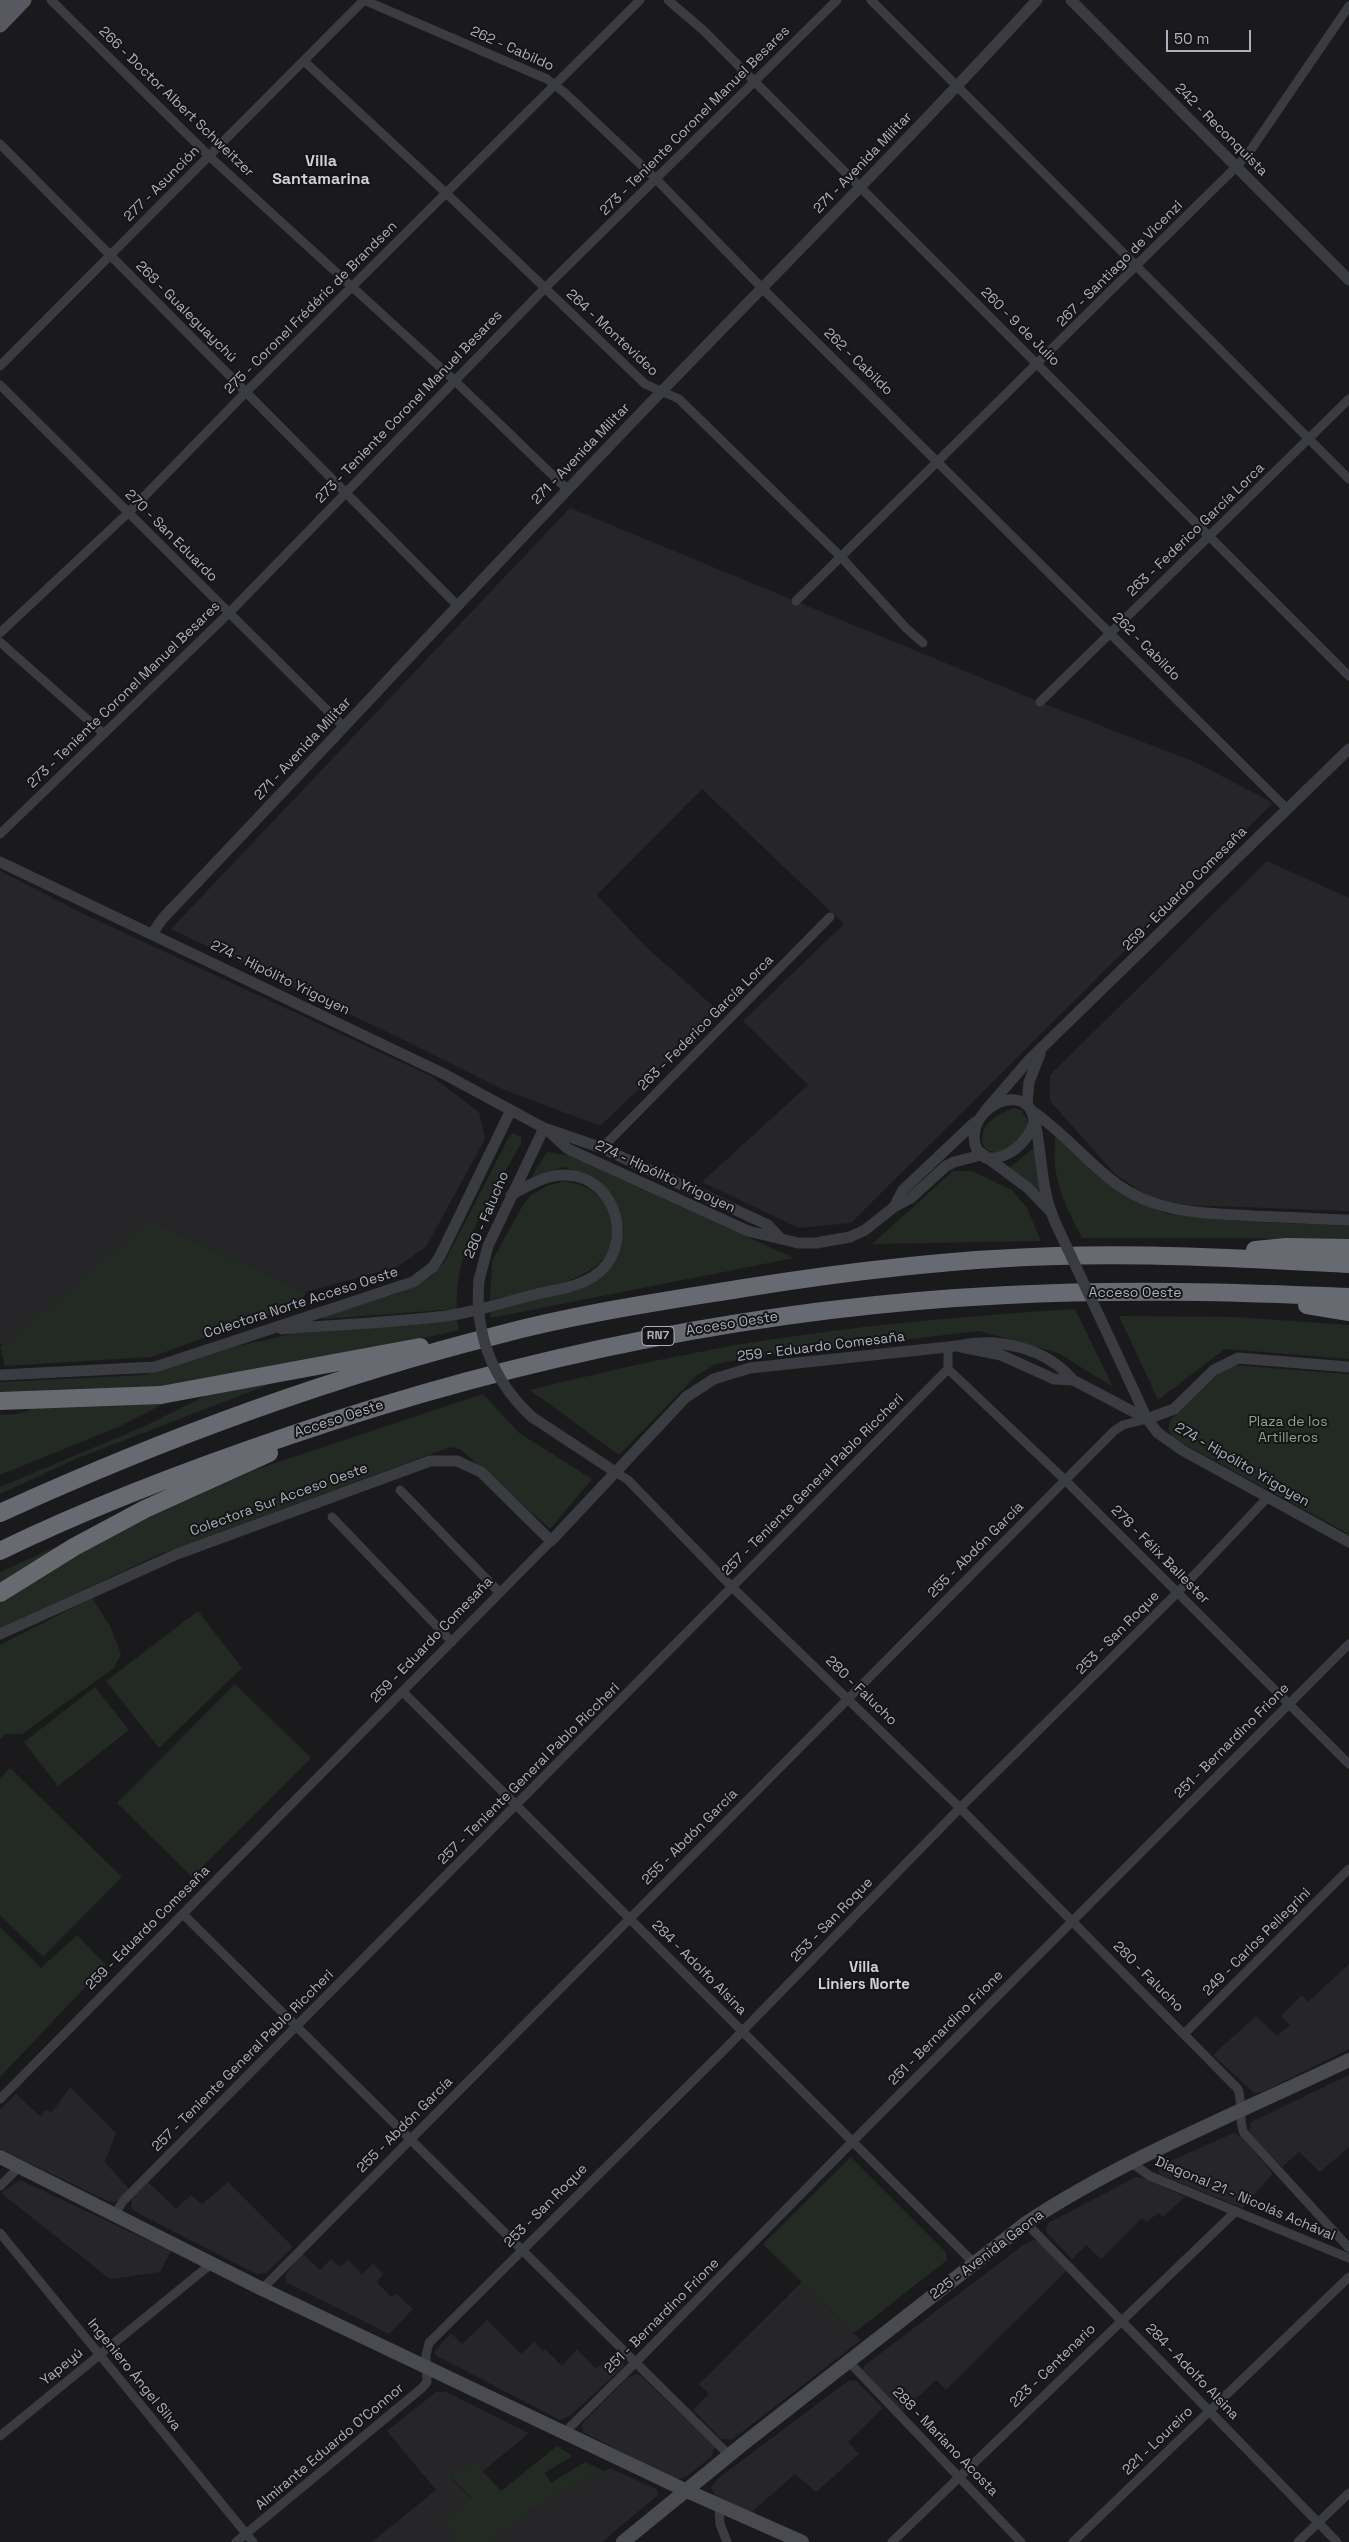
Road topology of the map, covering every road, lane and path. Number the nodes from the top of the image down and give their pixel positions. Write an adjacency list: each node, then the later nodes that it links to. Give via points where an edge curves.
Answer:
1 (51, 0): 19 (street, 266 - Doctor Albert Schweitzer)
2 (364, 0): 14 (street, 277 - Asunción); 16 (street, 262 - Cabildo)
3 (640, 0): 16 (street, 275 - Coronel Frédéric de Brandsen)
4 (668, 0): 15 (street, 260 - 9 de Julio)
5 (837, 0): 15 (street, 273 - Teniente Coronel Manuel Besares)
6 (872, 0): 17 (street)
7 (1037, 0): 17 (street, 271 - Avenida Militar)
8 (1072, 0): 20 (street, 242 - Reconquista)
9 (1340, 0): 11 (street)
10 (17, 1): 12 (main road); 13 (main road)
11 (1349, 6): 20 (street, 267 - Santiago de Vicenzi)
12 (0, 10)
13 (0, 25)
14 (304, 61): 19 (street, 277 - Asunción); 23 (street, 264 - Montevideo)
15 (755, 83): 21 (street, 273 - Teniente Coronel Manuel Besares); 22 (street, 260 - 9 de Julio)
16 (556, 85): 21 (street, 262 - Cabildo); 23 (street, 275 - Coronel Frédéric de Brandsen)
17 (958, 86): 22 (street, 271 - Avenida Militar); 25 (street)
18 (0, 144): 24 (street, 268 - Gualeguaychú)
19 (209, 156): 24 (street, 277 - Asunción); 27 (street, 266 - Doctor Albert Schweitzer)
20 (1236, 167): 25 (street, 267 - Santiago de Vicenzi); 26 (street, 242 - Reconquista)
21 (656, 179): 28 (street, 273 - Teniente Coronel Manuel Besares); 29 (street, 262 - Cabildo)
22 (860, 187): 29 (street, 271 - Avenida Militar); 30 (street, 260 - 9 de Julio)
23 (446, 193): 27 (street, 275 - Coronel Frédéric de Brandsen); 28 (street, 264 - Montevideo)
24 (110, 255): 31 (street, 277 - Asunción); 34 (street, 268 - Gualeguaychú)
25 (1138, 266): 30 (street, 267 - Santiago de Vicenzi); 37 (street)
26 (1349, 280)
27 (352, 286): 32 (street, 266 - Doctor Albert Schweitzer); 34 (street, 275 - Coronel Frédéric de Brandsen)
28 (545, 288): 32 (street, 273 - Teniente Coronel Manuel Besares); 35 (street, 264 - Montevideo, via 645,384)
29 (762, 288): 35 (street, 271 - Avenida Militar); 38 (street, 262 - Cabildo)
30 (1039, 364): 38 (street, 267 - Santiago de Vicenzi); 43 (street, 260 - 9 de Julio)
31 (0, 366)
32 (454, 380): 40 (street, 266 - Doctor Albert Schweitzer); 41 (street, 273 - Teniente Coronel Manuel Besares)
33 (0, 385): 42 (street, 270 - San Eduardo)
34 (246, 392): 41 (street, 268 - Gualeguaychú); 42 (street, 275 - Coronel Frédéric de Brandsen)
35 (661, 392): 40 (street, 271 - Avenida Militar); 44 (street, 264 - Montevideo, via 679,399)
36 (1349, 399): 37 (street, 263 - Federico García Lorca)
37 (1309, 438): 39 (street); 43 (street, 263 - Federico García Lorca)
38 (939, 461): 44 (street, 267 - Santiago de Vicenzi); 48 (street, 262 - Cabildo)
39 (1349, 479)
40 (568, 490): 46 (street, 271 - Avenida Militar)
41 (345, 492): 46 (street, 268 - Gualeguaychú); 47 (street, 273 - Teniente Coronel Manuel Besares)
42 (128, 513): 47 (street, 270 - San Eduardo); 49 (street, 275 - Coronel Frédéric de Brandsen)
43 (1209, 537): 48 (street, 263 - Federico García Lorca); 52 (street, 260 - 9 de Julio)
44 (841, 557): 45 (street, 267 - Santiago de Vicenzi); 51 (street, 264 - Montevideo)
45 (796, 601)
46 (458, 606): 54 (street, 271 - Avenida Militar)
47 (229, 613): 54 (street, 270 - San Eduardo); 55 (street, 273 - Teniente Coronel Manuel Besares)
48 (1111, 632): 53 (street, 263 - Federico García Lorca); 57 (street, 262 - Cabildo)
49 (0, 633)
50 (0, 642): 55 (street)
51 (923, 643)
52 (1349, 676)
53 (1040, 702)
54 (344, 727): 61 (street, 271 - Avenida Militar, via 163,918)
55 (104, 734): 58 (street, 273 - Teniente Coronel Manuel Besares)
56 (1349, 749): 57 (street, 259 - Eduardo Comesaña)
57 (1287, 809): 62 (street, 259 - Eduardo Comesaña)
58 (0, 834)
59 (0, 862): 61 (street, 274 - Hipólito Yrigoyen)
60 (830, 917): 69 (street, 263 - Federico García Lorca)
61 (152, 934): 64 (street, 274 - Hipólito Yrigoyen)
62 (1042, 1050): 63 (street, 259 - Eduardo Comesaña, via 1029,1082); 65 (street, 259 - Eduardo Comesaña, via 1010,1080)
63 (1029, 1108): 65 (street, via 1013,1100 996,1104); 67 (street); 74 (street, via 1049,1122 1111,1180 1148,1202 1174,1210 1201,1213)
64 (512, 1110): 68 (street, 274 - Hipólito Yrigoyen); 82 (street, Colectora Norte Acceso Oeste, via 433,1267 403,1286)
65 (986, 1111): 66 (street)
66 (977, 1121): 70 (street, via 973,1131 974,1144); 72 (street, via 903,1190)
67 (1034, 1124): 70 (street, via 1019,1147 1003,1156); 73 (street)
68 (544, 1128): 69 (street, 274 - Hipólito Yrigoyen); 71 (street, 280 - Falucho); 75 (street, 274 - Hipólito Yrigoyen, via 568,1149 748,1232)
69 (602, 1148): 75 (street, 274 - Hipólito Yrigoyen, via 768,1225)
70 (983, 1156): 72 (street, via 954,1162 911,1198); 73 (street, via 1028,1188)
71 (511, 1195): 82 (street, via 541,1179 557,1176 568,1175 595,1185 613,1205 618,1229 614,1249 603,1269 581,1283 455,1314); 91 (street, 280 - Falucho, bridge, via 481,1265 479,1319 488,1355 506,1389 532,1417)
72 (894, 1207): 75 (street, 274 - Hipólito Yrigoyen, via 865,1230 833,1241 816,1243)
73 (1053, 1218): 90 (street, bridge)
74 (1349, 1220)
75 (781, 1239)
76 (1349, 1248): 77 (highway, via 1286,1247)
77 (1179, 1256): 78 (highway, RN7); 83 (highway, RN7, via 1056,1256 797,1280)
78 (1349, 1264)
79 (1230, 1293): 80 (highway, Acceso Oeste / RN7); 81 (highway); 89 (highway, Acceso Oeste / RN7, via 1008,1294 804,1313 624,1343 475,1378)
80 (1349, 1297)
81 (1349, 1312)
82 (261, 1331): 87 (street, Colectora Norte Acceso Oeste, via 155,1367)
83 (500, 1334): 88 (highway, via 161,1395); 95 (highway, RN7, via 371,1371 246,1413 108,1466)
84 (952, 1347): 86 (street); 90 (street, 274 - Hipólito Yrigoyen, via 1001,1355 1054,1379 1073,1380); 91 (street, 259 - Eduardo Comesaña, via 750,1368 730,1373 700,1386 686,1397)
85 (1349, 1367): 90 (street, via 1238,1358 1214,1370 1174,1409)
86 (948, 1369): 92 (street, 278 - Félix Ballester); 100 (street, 257 - Teniente General Pablo Riccheri)
87 (0, 1375)
88 (0, 1401)
89 (364, 1410): 99 (highway, Acceso Oeste / RN7, via 153,1484); 102 (highway, via 145,1509 74,1547)
90 (1147, 1419): 92 (street, 255 - Abdón García, via 1123,1425 1114,1431); 94 (street, 274 - Hipólito Yrigoyen, via 1182,1450)
91 (617, 1473): 97 (street, 259 - Eduardo Comesaña); 100 (street, 280 - Falucho)
92 (1065, 1480): 101 (street, 278 - Félix Ballester); 108 (street, 255 - Abdón García)
93 (400, 1490): 103 (street)
94 (1268, 1497): 98 (street, 274 - Hipólito Yrigoyen); 101 (street, 253 - San Roque)
95 (0, 1514)
96 (332, 1517): 105 (street)
97 (551, 1541): 103 (street, 259 - Eduardo Comesaña); 104 (street, Colectora Sur Acceso Oeste, via 482,1472 457,1461 430,1462 177,1554)
98 (1349, 1542)
99 (0, 1551)
100 (732, 1587): 108 (street, 280 - Falucho); 111 (street, 257 - Teniente General Pablo Riccheri)
101 (1178, 1592): 109 (street, 278 - Félix Ballester); 112 (street, 253 - San Roque)
102 (0, 1593)
103 (500, 1593): 105 (street, 259 - Eduardo Comesaña)
104 (0, 1634)
105 (452, 1642): 107 (street, 259 - Eduardo Comesaña)
106 (1349, 1644): 109 (street, 251 - Bernardino Frione)
107 (403, 1692): 111 (street, 284 - Adolfo Alsina); 114 (street, 259 - Eduardo Comesaña)
108 (848, 1699): 112 (street, 280 - Falucho); 115 (street, 255 - Abdón García)
109 (1289, 1704): 110 (street, 278 - Félix Ballester); 116 (street, 251 - Bernardino Frione)
110 (1349, 1764)
111 (517, 1806): 115 (street, 284 - Adolfo Alsina); 117 (street, 257 - Teniente General Pablo Riccheri)
112 (960, 1808): 116 (street, 280 - Falucho); 118 (street, 253 - San Roque)
113 (1349, 1869): 119 (street, 249 - Carlos Pellegrini)
114 (183, 1914): 117 (street); 121 (street, 259 - Eduardo Comesaña)
115 (629, 1917): 118 (street, 284 - Adolfo Alsina); 123 (street, 255 - Abdón García)
116 (1072, 1922): 119 (street, 280 - Falucho); 124 (street, 251 - Bernardino Frione)
117 (298, 2026): 123 (street); 130 (street, 257 - Teniente General Pablo Riccheri, via 123,2201)
118 (743, 2031): 124 (street, 284 - Adolfo Alsina); 133 (street, 253 - San Roque)
119 (1184, 2034): 122 (street, 280 - Falucho, via 1238,2089)
120 (1349, 2060): 122 (main road, 225 - Avenida Gaona)
121 (0, 2099)
122 (1241, 2112): 126 (main road, 225 - Avenida Gaona); 134 (street, 280 - Falucho, via 1244,2134)
123 (411, 2138): 133 (street); 139 (street, 255 - Abdón García)
124 (853, 2141): 137 (street, 284 - Adolfo Alsina); 142 (street, 251 - Bernardino Frione)
125 (0, 2157): 127 (main road)
126 (1132, 2163): 129 (street, Diagonal 21 - Nicolás Achával, via 1150,2176); 131 (main road, 225 - Avenida Gaona)
127 (20, 2167): 128 (street); 130 (main road)
128 (0, 2186)
129 (1235, 2212): 135 (street, Diagonal 21 - Nicolás Achával); 140 (street, 223 - Centenario)
130 (115, 2214): 136 (main road)
131 (1026, 2223): 137 (main road, 225 - Avenida Gaona); 140 (street, 284 - Adolfo Alsina)
132 (0, 2233): 141 (street, Ingeniero Ángel Silva)
133 (523, 2248): 142 (street); 144 (street, 253 - San Roque, via 429,2343)
134 (1349, 2248)
135 (1349, 2258)
136 (212, 2264): 139 (main road); 141 (street, Yapeyú)
137 (975, 2264): 143 (main road, 225 - Avenida Gaona)
138 (1349, 2276): 145 (street, 221 - Loureiro)
139 (262, 2288): 144 (main road)
140 (1122, 2319): 145 (street, 284 - Adolfo Alsina); 149 (street, 223 - Centenario)
141 (99, 2355): 147 (street, Yapeyú); 154 (street, Ingeniero Ángel Silva)
142 (636, 2362): 146 (street, 251 - Bernardino Frione); 148 (street)
143 (849, 2362): 148 (main road, 225 - Avenida Gaona); 149 (street, 288 - Mariano Acosta)
144 (427, 2366): 146 (main road); 154 (street, Almirante Eduardo O'Connor, via 427,2382 422,2388)
145 (1210, 2410): 153 (street, 284 - Adolfo Alsina); 162 (street, 221 - Loureiro)
146 (564, 2433): 150 (main road)
147 (0, 2436)
148 (730, 2456): 150 (main road, 225 - Avenida Gaona)
149 (959, 2478): 160 (street, 223 - Centenario); 161 (street, 288 - Mariano Acosta)
150 (687, 2491): 152 (main road); 157 (main road, 225 - Avenida Gaona)
151 (1349, 2493): 153 (street)
152 (719, 2506): 158 (street, via 720,2524); 159 (main road)
153 (1318, 2523): 163 (street); 164 (street, 284 - Adolfo Alsina)
154 (246, 2534): 155 (street, Almirante Eduardo O'Connor); 156 (street, Ingeniero Ángel Silva)
155 (236, 2542)
156 (253, 2542)
157 (623, 2542)
158 (727, 2542)
159 (802, 2542)
160 (892, 2542)
161 (1020, 2542)
162 (1073, 2542)
163 (1298, 2542)
164 (1336, 2542)

